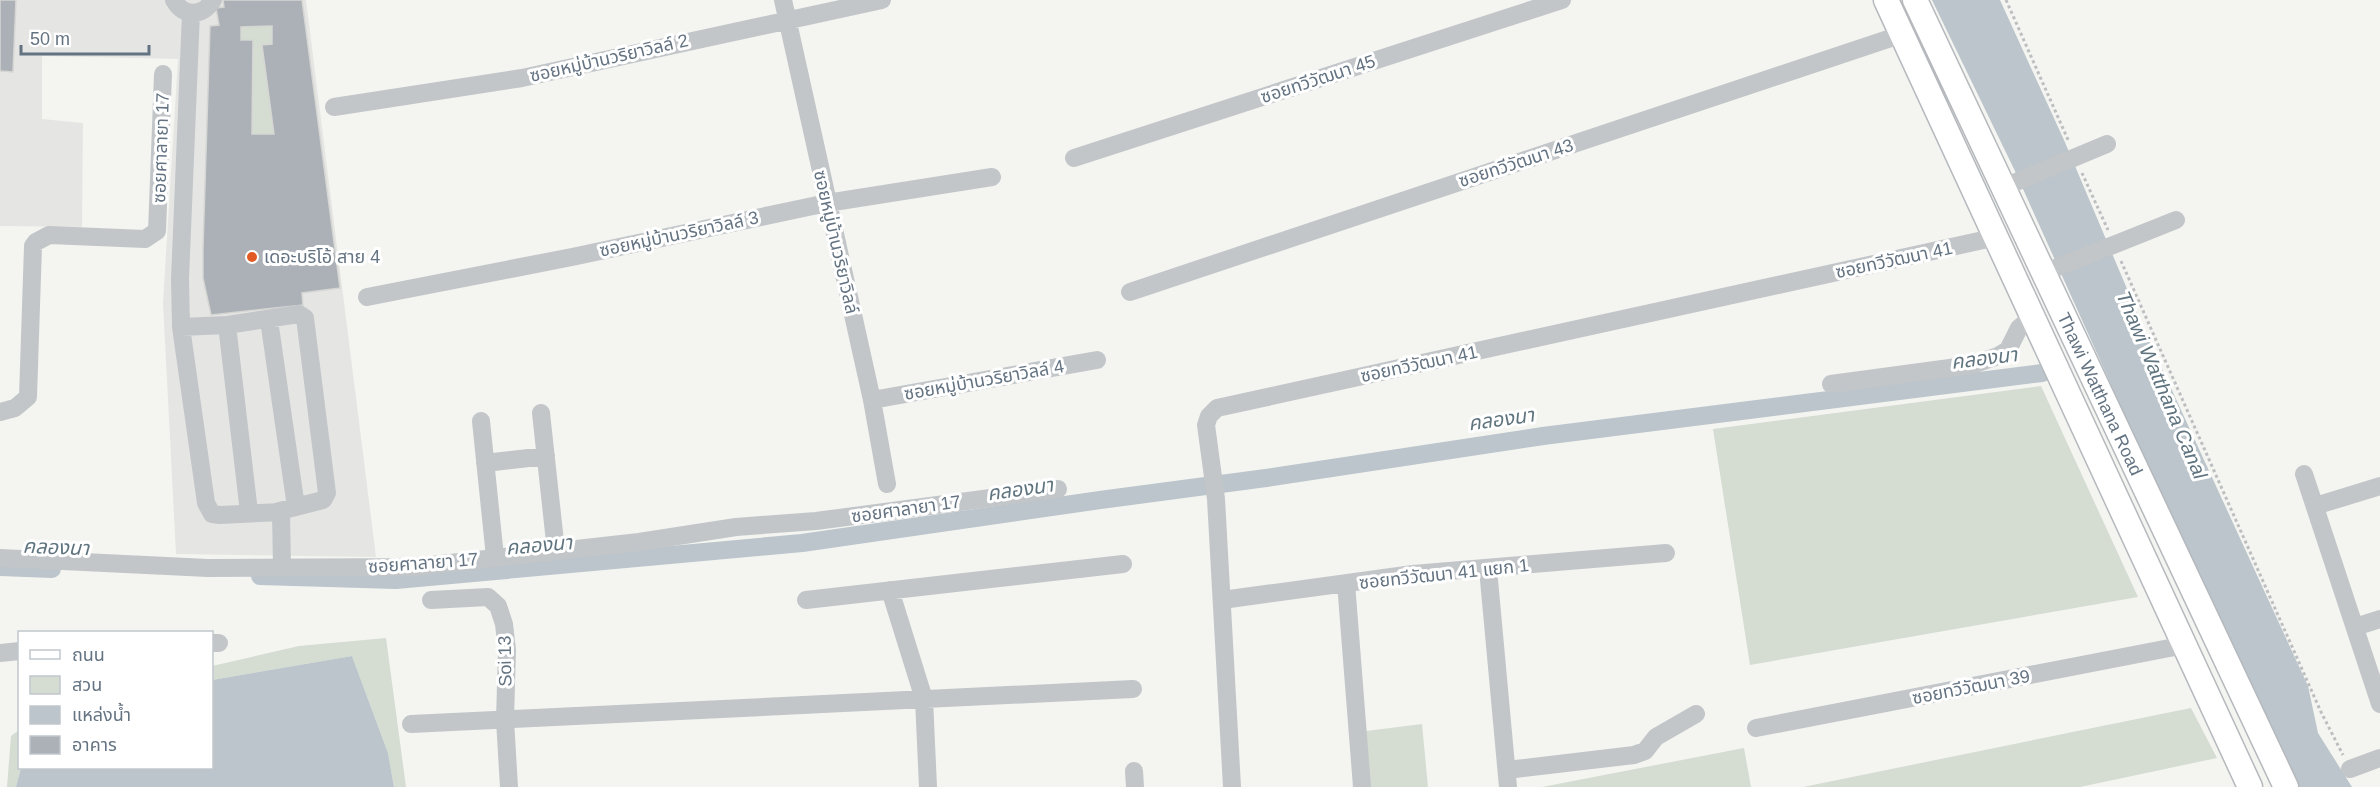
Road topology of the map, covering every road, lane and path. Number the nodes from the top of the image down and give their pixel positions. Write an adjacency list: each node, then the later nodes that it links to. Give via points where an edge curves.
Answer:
1 (174, 0): 9 (street)
2 (213, 0): 9 (street, via 204,10)
3 (783, 0): 10 (street, ซอยหมู่บ้านวริยาวิลล์)
4 (882, 0): 10 (street, ซอยหมู่บ้านวริยาวิลล์ 2)
5 (1562, 0): 16 (street, ซอยทวีวัฒนา 45)
6 (1886, 0): 11 (main road, Thawi Watthana Road)
7 (1915, 0): 18 (main road, Thawi Watthana Road)
8 (2006, 0): 15 (path)
9 (191, 14): 29 (street)
10 (787, 19): 13 (street, ซอยหมู่บ้านวริยาวิลล์ 2, via 522,78); 19 (street, ซอยหมู่บ้านวริยาวิลล์)
11 (1903, 34): 21 (main road, Thawi Watthana Road); 24 (street, ซอยทวีวัฒนา 43)
12 (163, 74): 33 (street, ซอยศาลายา 17, via 157,231 145,238 50,235 36,242 28,397 15,408)
13 (334, 107)
14 (2107, 144): 15 (street)
15 (2074, 157): 18 (street); 22 (path)
16 (1074, 158)
17 (992, 177): 19 (street, ซอยหมู่บ้านวริยาวิลล์ 3)
18 (2012, 183): 23 (main road, Thawi Watthana Road)
19 (827, 202): 25 (street, ซอยหมู่บ้านวริยาวิลล์ 3); 32 (street, ซอยหมู่บ้านวริยาวิลล์)
20 (2176, 220): 22 (street)
21 (1997, 237): 26 (main road, Thawi Watthana Road); 57 (street, ซอยทวีวัฒนา 41, via 1217,408 1206,425 1216,499)
22 (2112, 244): 23 (street); 71 (path)
23 (2053, 269): 78 (main road, Thawi Watthana Road)
24 (1130, 292)
25 (367, 297)
26 (2033, 316): 31 (street, via 2019,328 2008,350 1972,365); 60 (main road, Thawi Watthana Road)
27 (269, 320): 28 (street); 43 (street); 43 (street, via 298,314 305,318 307,326 327,493 323,500)
28 (227, 325): 29 (street); 44 (street)
29 (181, 327): 44 (street, via 206,503 212,514)
30 (1097, 360): 32 (street, ซอยหมู่บ้านวริยาวิลล์ 4)
31 (1831, 384)
32 (872, 400): 39 (street, ซอยหมู่บ้านวริยาวิลล์)
33 (0, 412)
34 (542, 413): 36 (street)
35 (481, 421): 37 (street)
36 (546, 456): 37 (street); 46 (street)
37 (485, 463): 48 (street)
38 (2304, 474): 42 (street)
39 (887, 484)
40 (2380, 486): 42 (street)
41 (1058, 489): 46 (street, ซอยศาลายา 17)
42 (2314, 506): 59 (street)
43 (296, 507): 45 (street)
44 (249, 512): 45 (street)
45 (276, 512): 51 (street, via 281,512)
46 (556, 551): 48 (street, ซอยศาลายา 17)
47 (1666, 554): 52 (street, ซอยทวีวัฒนา 41 แยก 1)
48 (495, 557): 51 (street, ซอยศาลายา 17, via 414,567)
49 (0, 558): 51 (street, ซอยศาลายา 17)
50 (1123, 564): 54 (street)
51 (282, 568)
52 (1488, 569): 53 (street, ซอยทวีวัฒนา 41 แยก 1); 72 (street)
53 (1346, 583): 57 (street, ซอยทวีวัฒนา 41 แยก 1); 76 (street)
54 (890, 590): 56 (street); 64 (street)
55 (431, 600): 67 (street, Soi 13, via 488,597 498,606 507,650)
56 (806, 600)
57 (1222, 600): 75 (street, ซอยทวีวัฒนา 41)
58 (2380, 619): 59 (street)
59 (2355, 627): 65 (street)
60 (2185, 645): 69 (street, ซอยทวีวัฒนา 39); 77 (main road, Thawi Watthana Road)
61 (18, 651): 62 (street)
62 (0, 653)
63 (1133, 689): 64 (street)
64 (924, 699): 67 (street); 74 (street)
65 (2380, 704)
66 (1696, 714): 72 (street, via 1634,755)
67 (505, 720): 68 (street); 73 (street, Soi 13)
68 (411, 724)
69 (1756, 728)
70 (2380, 758): 71 (street)
71 (2350, 769)
72 (1507, 778)
73 (509, 787)
74 (928, 787)
75 (1232, 787)
76 (1362, 787)
77 (2250, 787)
78 (2286, 787)

